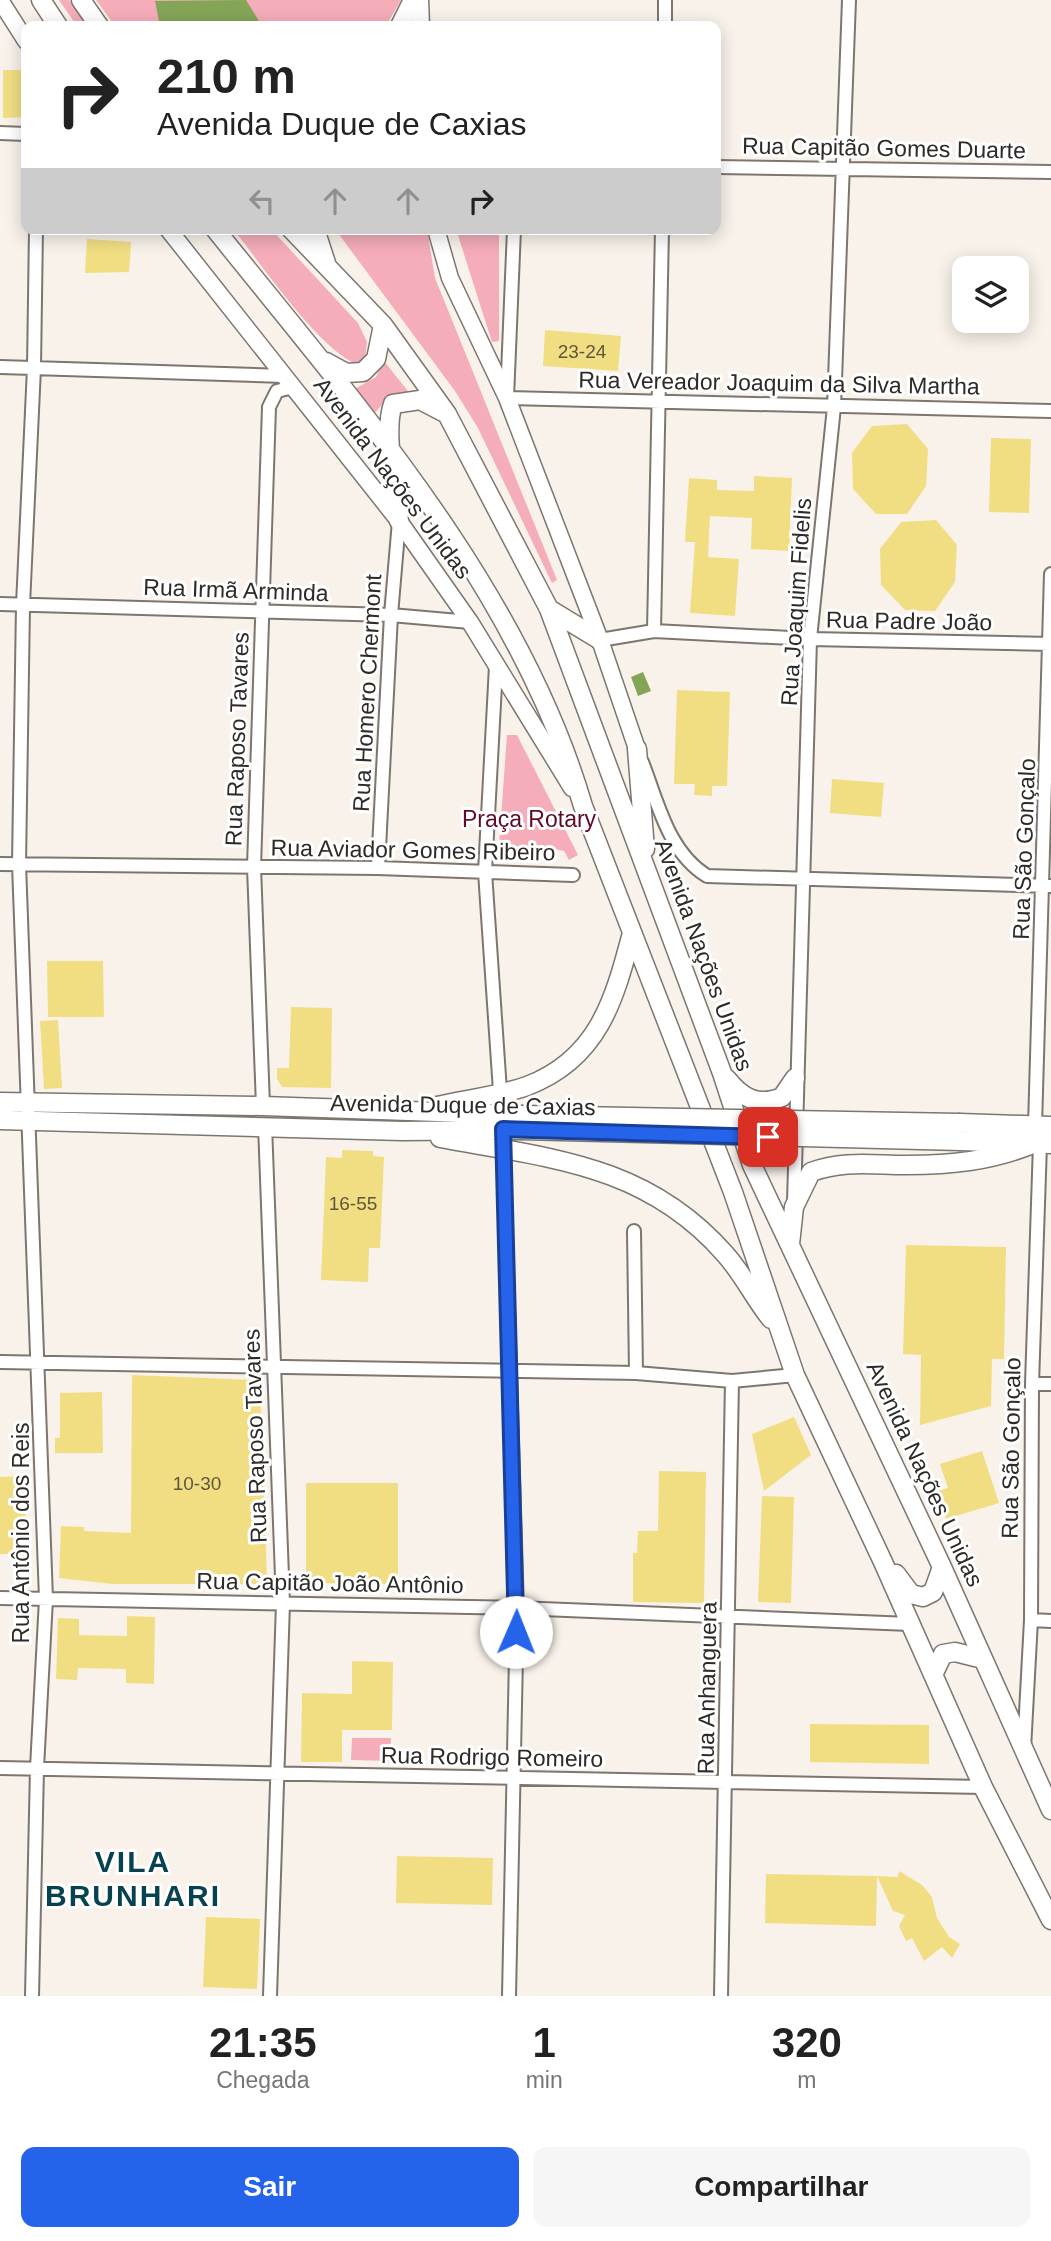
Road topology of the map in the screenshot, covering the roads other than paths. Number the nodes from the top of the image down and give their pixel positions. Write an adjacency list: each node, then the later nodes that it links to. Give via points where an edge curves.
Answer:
1 (0, 0): 13 (street)
2 (41, 0): 8 (main road)
3 (81, 0): 9 (main road)
4 (413, 0): 10 (main road)
5 (420, 0): 11 (street)
6 (665, 0): 12 (street)
7 (849, 0): 17 (street, Rua Joaquim Fidelis)
8 (55, 21)
9 (96, 21)
10 (402, 21)
11 (421, 21)
12 (664, 21)
13 (21, 33)
14 (0, 133): 15 (street)
15 (21, 134)
16 (721, 167): 17 (street, Rua Capitão Gomes Duarte)
17 (844, 169): 18 (street, Rua Capitão Gomes Duarte); 35 (street, Rua Joaquim Fidelis)
18 (1051, 172)
19 (36, 235): 31 (street, Rua Antônio dos Reis)
20 (173, 235): 32 (street, Avenida Nações Unidas)
21 (220, 235): 29 (main road, Avenida Nações Unidas)
22 (297, 235): 27 (main road, Avenida Nações Unidas)
23 (317, 235): 27 (main road)
24 (438, 235): 33 (street, Avenida Nações Unidas, via 450,278)
25 (514, 235): 33 (street)
26 (662, 235): 34 (street)
27 (327, 267): 28 (main road, Avenida Nações Unidas)
28 (383, 325): 29 (main road, via 376,359 363,373 346,373); 37 (main road, Avenida Nações Unidas)
29 (317, 357): 38 (main road, Avenida Nações Unidas)
30 (0, 367): 31 (street)
31 (34, 368): 32 (street); 42 (street, Rua Antônio dos Reis)
32 (289, 382): 39 (street, Avenida Nações Unidas); 44 (street, Rua Raposo Tavares, via 277,391 269,407)
33 (507, 398): 34 (street, Rua Vereador Joaquim da Silva Martha); 49 (street, Avenida Nações Unidas)
34 (657, 400): 35 (street, Rua Vereador Joaquim da Silva Martha); 47 (street)
35 (834, 407): 36 (street, Rua Vereador Joaquim da Silva Martha); 48 (street, Rua Joaquim Fidelis)
36 (1051, 411)
37 (447, 414): 38 (main road, via 420,400 393,404 387,429); 43 (main road, Avenida Nações Unidas)
38 (392, 450): 39 (main road); 53 (main road, Avenida Nações Unidas, via 450,533 524,660 567,750)
39 (399, 521): 45 (street, Rua Homero Chermont); 46 (street, Avenida Nações Unidas)
40 (1051, 574): 50 (street, Rua São Gonçalo)
41 (0, 604): 42 (street, Rua Irmã Arminda)
42 (23, 605): 44 (street, Rua Irmã Arminda); 55 (street, Rua Antônio dos Reis)
43 (550, 609): 49 (main road); 59 (main road, Avenida Nações Unidas)
44 (261, 611): 45 (street, Rua Irmã Arminda); 56 (street, Rua Raposo Tavares)
45 (391, 615): 46 (street, Rua Irmã Arminda); 57 (street, Rua Homero Chermont)
46 (470, 622): 51 (street, Avenida Nações Unidas)
47 (654, 631): 48 (street, Rua Padre João); 49 (street, Rua Padre João)
48 (810, 639): 50 (street, Rua Padre João); 61 (street, Rua Joaquim Fidelis)
49 (600, 640): 52 (street, Avenida Nações Unidas)
50 (1051, 644): 62 (street, Rua São Gonçalo)
51 (496, 666): 53 (street, Avenida Nações Unidas); 58 (street)
52 (637, 749): 59 (main road); 61 (street, Avenida Nações Unidas, via 677,849 689,866 707,876)
53 (583, 806): 63 (main road, Avenida Nações Unidas)
54 (0, 864): 55 (street, Rua Aviador Gomes Ribeiro)
55 (19, 864): 56 (street, Rua Aviador Gomes Ribeiro); 69 (street, Rua Antônio dos Reis)
56 (254, 867): 57 (street, Rua Aviador Gomes Ribeiro); 68 (street, Rua Raposo Tavares)
57 (378, 868): 58 (street, Rua Aviador Gomes Ribeiro)
58 (485, 872): 60 (street, Rua Aviador Gomes Ribeiro); 66 (street)
59 (647, 873): 64 (main road, Avenida Nações Unidas)
60 (573, 875)
61 (802, 880): 62 (street); 65 (street, Rua Joaquim Fidelis)
62 (1047, 886): 75 (street, Rua São Gonçalo)
63 (632, 933): 66 (main road, via 606,1017 587,1046 564,1066 526,1086); 80 (main road, Avenida Nações Unidas, via 733,1192)
64 (722, 1073): 65 (main road, via 740,1095 758,1101 782,1097); 79 (main road, Avenida Nações Unidas, via 752,1165)
65 (795, 1078): 77 (street, Rua Joaquim Fidelis)
66 (500, 1091): 70 (main road)
67 (0, 1102): 69 (main road, Avenida Duque de Caxias)
68 (263, 1105): 69 (main road, Avenida Duque de Caxias); 70 (main road, Avenida Duque de Caxias)
69 (30, 1111): 71 (main road, Avenida Duque de Caxias); 72 (main road, Avenida Duque de Caxias); 82 (street, Rua Antônio dos Reis)
70 (413, 1112): 73 (main road, Avenida Duque de Caxias)
71 (0, 1120)
72 (265, 1125): 74 (main road, Avenida Duque de Caxias); 83 (street, Rua Raposo Tavares)
73 (515, 1125): 74 (main road, Avenida Duque de Caxias); 75 (main road, Avenida Duque de Caxias, bridge); 76 (street)
74 (402, 1131): 76 (main road)
75 (1042, 1137): 77 (main road, via 995,1159 909,1165 836,1163 811,1172); 88 (street, Rua São Gonçalo)
76 (503, 1149): 80 (main road, via 573,1161 657,1197 724,1252); 84 (street)
77 (794, 1207): 79 (main road)
78 (634, 1231): 85 (street)
79 (790, 1248): 91 (main road, Avenida Nações Unidas)
80 (779, 1328): 86 (main road, Avenida Nações Unidas)
81 (0, 1362): 82 (street)
82 (39, 1363): 83 (street); 93 (street, Rua Antônio dos Reis)
83 (274, 1366): 84 (street); 94 (street, Rua Raposo Tavares)
84 (511, 1372): 85 (street); 95 (street)
85 (636, 1373): 87 (street)
86 (795, 1375): 87 (street); 90 (main road, Avenida Nações Unidas)
87 (732, 1381): 96 (street, Rua Anhanguera)
88 (1032, 1384): 89 (street); 97 (street, Rua São Gonçalo)
89 (1051, 1384)
90 (883, 1562): 91 (main road, via 911,1594 923,1597 933,1592); 99 (main road, Avenida Nações Unidas)
91 (942, 1567): 100 (main road, Avenida Nações Unidas)
92 (0, 1598): 93 (street, Rua Capitão João Antônio)
93 (46, 1599): 94 (street, Rua Capitão João Antônio); 104 (street, Rua Antônio dos Reis)
94 (283, 1603): 95 (street, Rua Capitão João Antônio); 105 (street, Rua Raposo Tavares)
95 (517, 1608): 96 (street, Rua Capitão João Antônio); 106 (street)
96 (728, 1614): 99 (street, Rua Capitão João Antônio); 107 (street, Rua Anhanguera)
97 (1031, 1620): 98 (street); 102 (street, Rua São Gonçalo)
98 (1051, 1621)
99 (910, 1624): 101 (main road, Avenida Nações Unidas)
100 (983, 1659): 101 (main road, via 955,1651 943,1654); 102 (main road, Avenida Nações Unidas)
101 (933, 1675): 108 (main road, Avenida Nações Unidas)
102 (1024, 1752): 109 (main road, Avenida Nações Unidas)
103 (0, 1768): 104 (street, Rua Rodrigo Romeiro)
104 (37, 1768): 105 (street, Rua Rodrigo Romeiro); 111 (street, Rua Antônio dos Reis)
105 (277, 1771): 106 (street, Rua Rodrigo Romeiro); 112 (street, Rua Raposo Tavares)
106 (512, 1780): 107 (street, Rua Rodrigo Romeiro); 113 (street)
107 (727, 1782): 108 (street, Rua Rodrigo Romeiro); 114 (street, Rua Anhanguera)
108 (982, 1787): 110 (main road, Avenida Nações Unidas)
109 (1049, 1801)
110 (1051, 1920)
111 (32, 1996)
112 (270, 1996)
113 (509, 1996)
114 (721, 1996)

